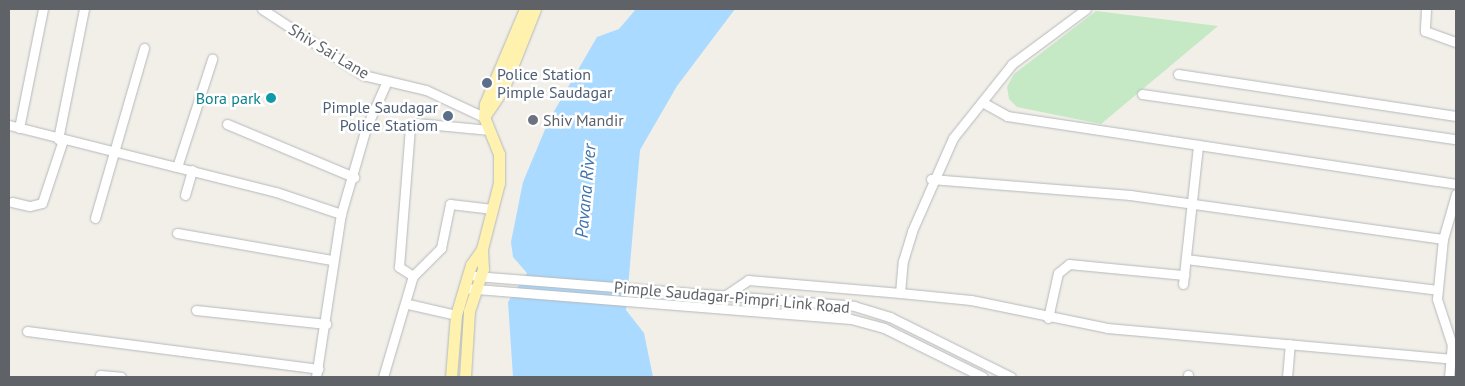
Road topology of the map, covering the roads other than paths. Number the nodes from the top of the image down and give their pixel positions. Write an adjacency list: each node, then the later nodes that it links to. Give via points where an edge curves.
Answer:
1 (43, 9): 19 (street)
2 (84, 9): 21 (street)
3 (262, 9): 12 (street, Shiv Sai Lane, via 363,75)
4 (525, 9): 16 (main road, via 485,104)
5 (535, 9): 16 (main road, via 504,88)
6 (1086, 9): 14 (street, via 1012,64)
7 (1426, 9): 8 (street, via 1425,31)
8 (1456, 42)
9 (144, 48): 24 (street)
10 (212, 59): 25 (street)
11 (1178, 74): 15 (street)
12 (387, 81): 16 (street, Shiv Sai Lane, via 426,90); 27 (street, via 366,128)
13 (1142, 94): 22 (street)
14 (982, 102): 23 (street, via 1007,116); 28 (street, via 953,138)
15 (1456, 116)
16 (484, 117): 20 (main road)
17 (227, 124): 27 (street)
18 (9, 125): 19 (street)
19 (19, 128): 21 (street)
20 (490, 130): 34 (main road, via 500,168); 43 (street, via 416,123 410,128 399,267)
21 (61, 140): 24 (street); 32 (street, via 42,203 30,206)
22 (1456, 140)
23 (1198, 145): 29 (street); 33 (street)
24 (112, 150): 25 (street); 36 (street)
25 (177, 167): 26 (street)
26 (192, 170): 30 (street); 35 (street)
27 (354, 177): 35 (street)
28 (931, 179): 33 (street); 49 (street, via 902,261)
29 (1456, 184)
30 (185, 194)
31 (1456, 194): 38 (street)
32 (12, 202)
33 (1193, 204): 38 (street); 40 (street)
34 (493, 208): 39 (main road); 43 (street, via 450,204 441,248)
35 (341, 214): 41 (street)
36 (95, 218)
37 (177, 233): 41 (street)
38 (1443, 239): 48 (street)
39 (482, 249): 42 (main road); 44 (main road)
40 (1186, 259): 48 (street); 55 (street, via 1184,279 1069,264 1058,272)
41 (332, 260): 57 (street)
42 (468, 274): 44 (street, Pimple Saudagar-Pimpri Link Road); 45 (main road)
43 (413, 276): 51 (street)
44 (481, 277): 46 (main road); 50 (street, Pimple Saudagar-Pimpri Link Road)
45 (464, 288): 46 (street, Pimple Saudagar-Pimpri Link Road); 54 (main road)
46 (478, 289): 56 (street, Pimple Saudagar-Pimpri Link Road); 66 (main road, via 469,311)
47 (860, 290): 49 (street); 50 (street, via 748,280); 52 (street)
48 (1437, 290): 60 (street)
49 (900, 293): 55 (street, via 971,300)
50 (726, 294): 52 (street, Pimple Saudagar-Pimpri Link Road)
51 (408, 304): 54 (street); 64 (street, via 399,314)
52 (854, 306): 56 (street); 68 (street, Pimple Saudagar-Pimpri Link Road, via 890,317)
53 (196, 310): 57 (street)
54 (456, 315): 65 (main road)
55 (1048, 318): 59 (street)
56 (849, 319): 67 (street, Pimple Saudagar-Pimpri Link Road, via 884,328)
57 (326, 324): 61 (street)
58 (27, 331): 61 (street)
59 (1290, 344): 60 (street); 69 (street)
60 (1455, 359): 70 (street)
61 (317, 373)
62 (100, 375): 63 (street)
63 (121, 377)
64 (384, 377)
65 (451, 377)
66 (465, 377)
67 (983, 377)
68 (1011, 377)
69 (1287, 377)
70 (1449, 377)

